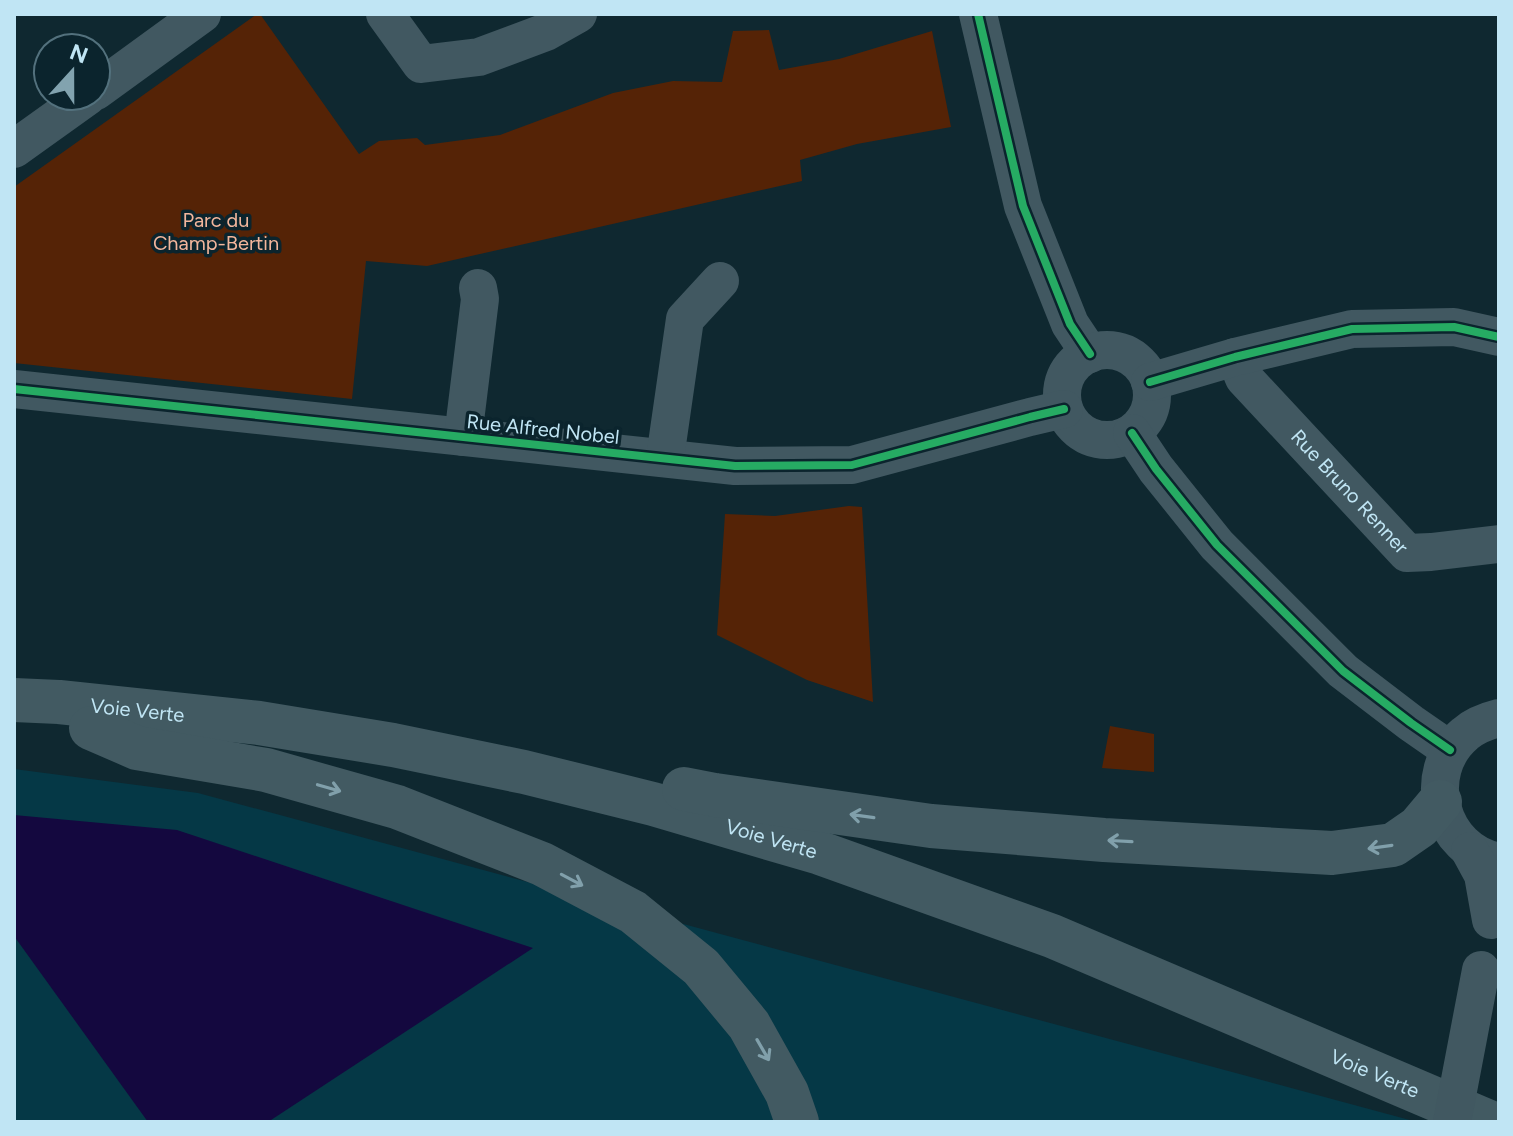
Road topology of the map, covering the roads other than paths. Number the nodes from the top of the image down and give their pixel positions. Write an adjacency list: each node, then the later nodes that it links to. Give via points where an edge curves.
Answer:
1 (202, 14): 5 (street)
2 (385, 14): 3 (street, via 421,64 479,57)
3 (578, 14)
4 (978, 14): 11 (street, via 1023,206 1070,324)
5 (112, 79)
6 (66, 112): 7 (street)
7 (14, 149)
8 (720, 281): 18 (street, via 685,319)
9 (478, 288): 17 (street)
10 (1499, 337): 12 (street, via 1454,327 1352,329)
11 (1090, 354): 13 (street, via 1119,352 1132,358); 15 (street, via 1069,370)
12 (1235, 357): 13 (street); 19 (street, Rue Bruno Renner, via 1244,378 1407,553)
13 (1150, 382): 16 (street, via 1149,410)
14 (14, 389): 17 (street, Rue Alfred Nobel)
15 (1064, 409): 16 (street, via 1070,421 1092,438 1119,439); 18 (street, Rue Alfred Nobel, via 852,465 735,466)
16 (1132, 433): 24 (street, via 1217,545 1343,671)
17 (463, 437): 18 (street, Rue Alfred Nobel)
18 (665, 458)
19 (1499, 544)
20 (14, 700): 25 (main road, Voie Verte, via 259,723)
21 (1499, 718): 24 (street, via 1465,734)
22 (14, 725): 23 (main road, Voie Verte)
23 (91, 728): 29 (main road, one-way to 29, via 137,748 266,770 397,807 542,864 633,912 701,967 749,1025); 30 (main road, Voie Verte, via 255,743 399,766 526,791 817,869 1053,956)
24 (1450, 750): 26 (street, via 1439,784)
25 (524, 772): 26 (main road, one-way to 25, via 1419,827 1393,845 1332,853 931,826 715,795 556,763); 32 (main road, Voie Verte, via 820,853 1052,936)
26 (1440, 802): 27 (street, via 1456,838)
27 (1485, 857): 28 (street, via 1483,875)
28 (1495, 911): 31 (street, bridge)
29 (797, 1122)
30 (1444, 1122)
31 (1452, 1122)
32 (1489, 1122)

